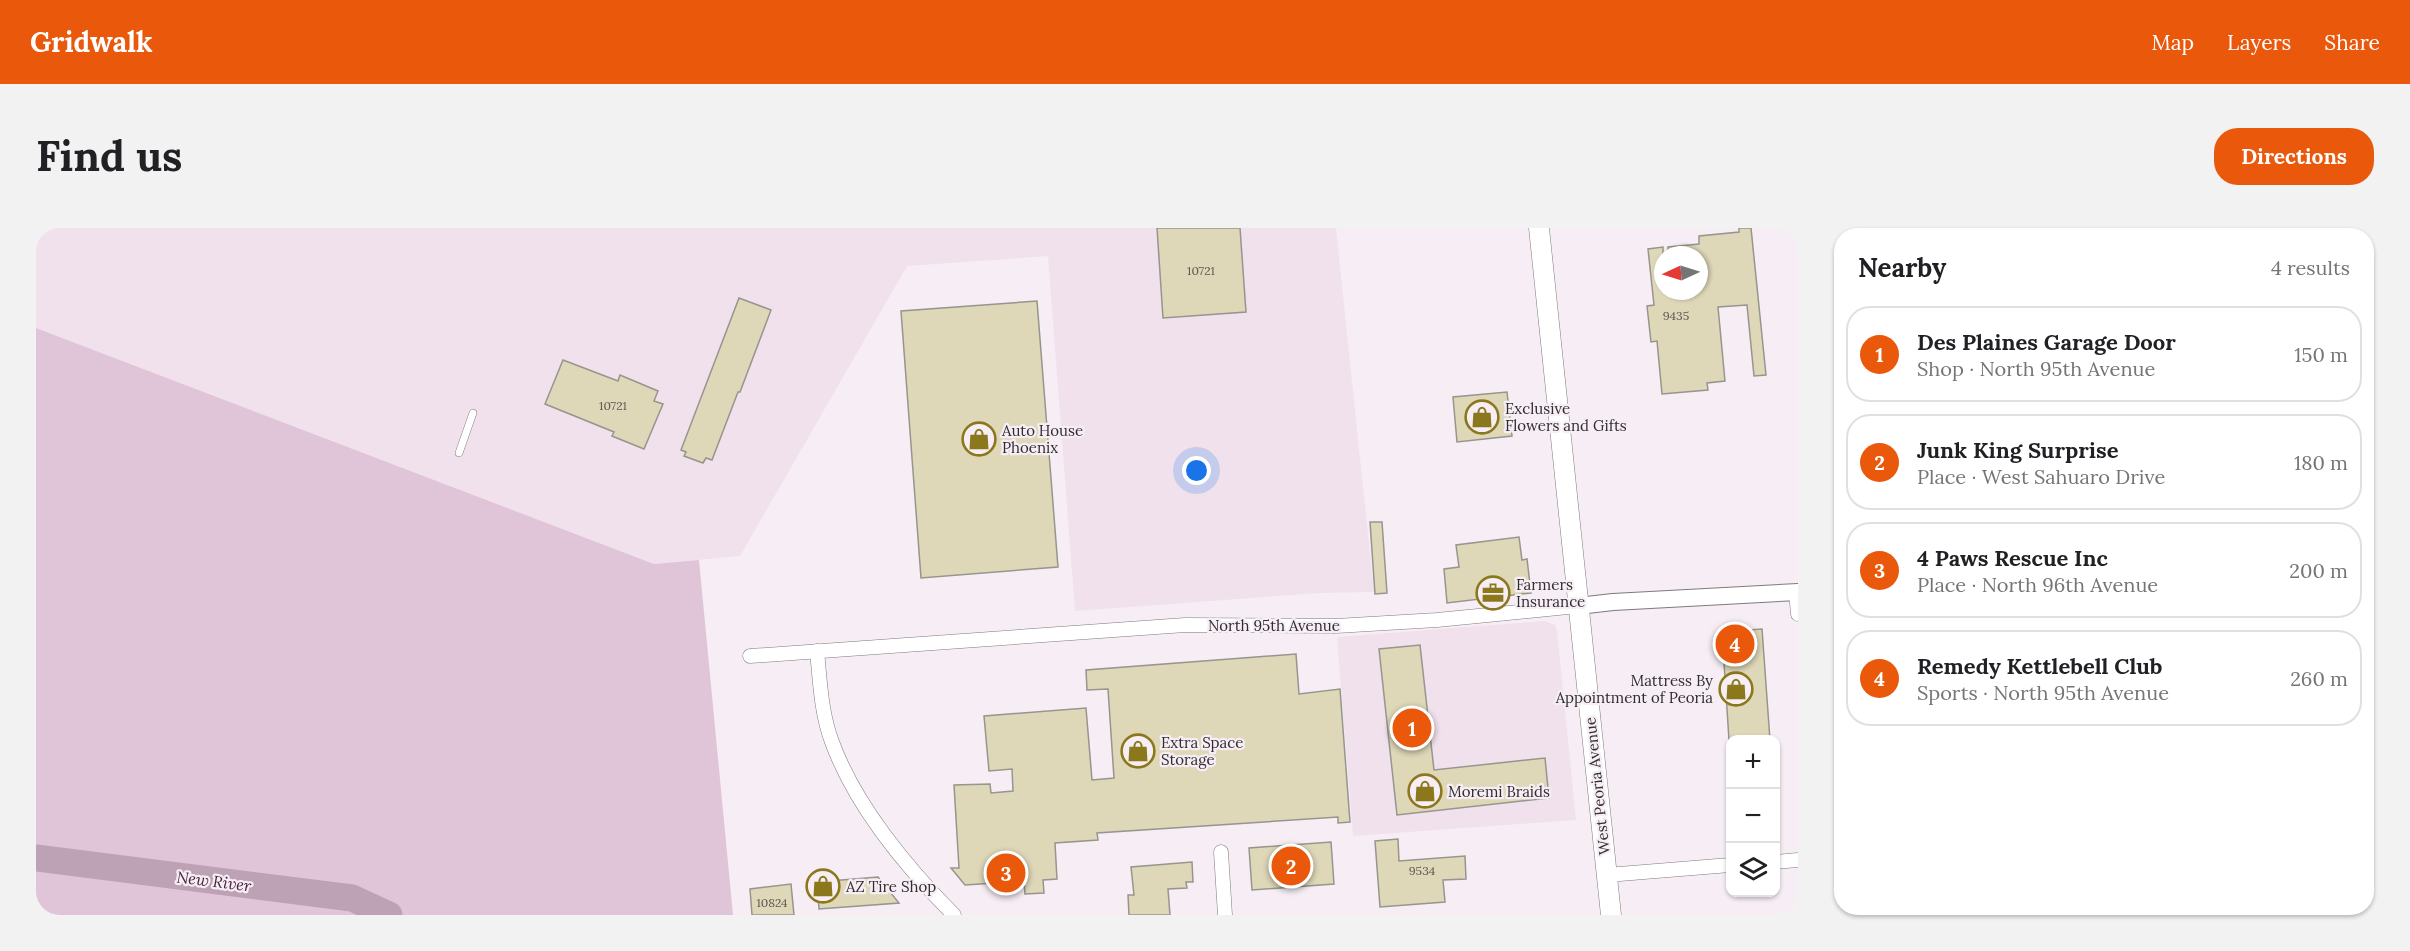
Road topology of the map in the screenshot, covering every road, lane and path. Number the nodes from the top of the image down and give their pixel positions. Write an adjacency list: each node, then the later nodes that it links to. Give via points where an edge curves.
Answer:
1 (1539, 228): 5 (main road, West Peoria Avenue)
2 (473, 413): 3 (lane)
3 (459, 453)
4 (1797, 592): 5 (street, North 95th Avenue); 6 (street)
5 (1578, 606): 7 (street, North 95th Avenue, via 1336,626 1185,625); 13 (main road, West Peoria Avenue)
6 (1798, 614)
7 (817, 651): 8 (street, North 95th Avenue); 14 (street, via 832,741 856,792 892,842)
8 (750, 656)
9 (1221, 852): 15 (street)
10 (1798, 860): 11 (street)
11 (1780, 862)
12 (1726, 865): 13 (street)
13 (1607, 875): 16 (main road, West Peoria Avenue)
14 (954, 915)
15 (1225, 915)
16 (1611, 915)

